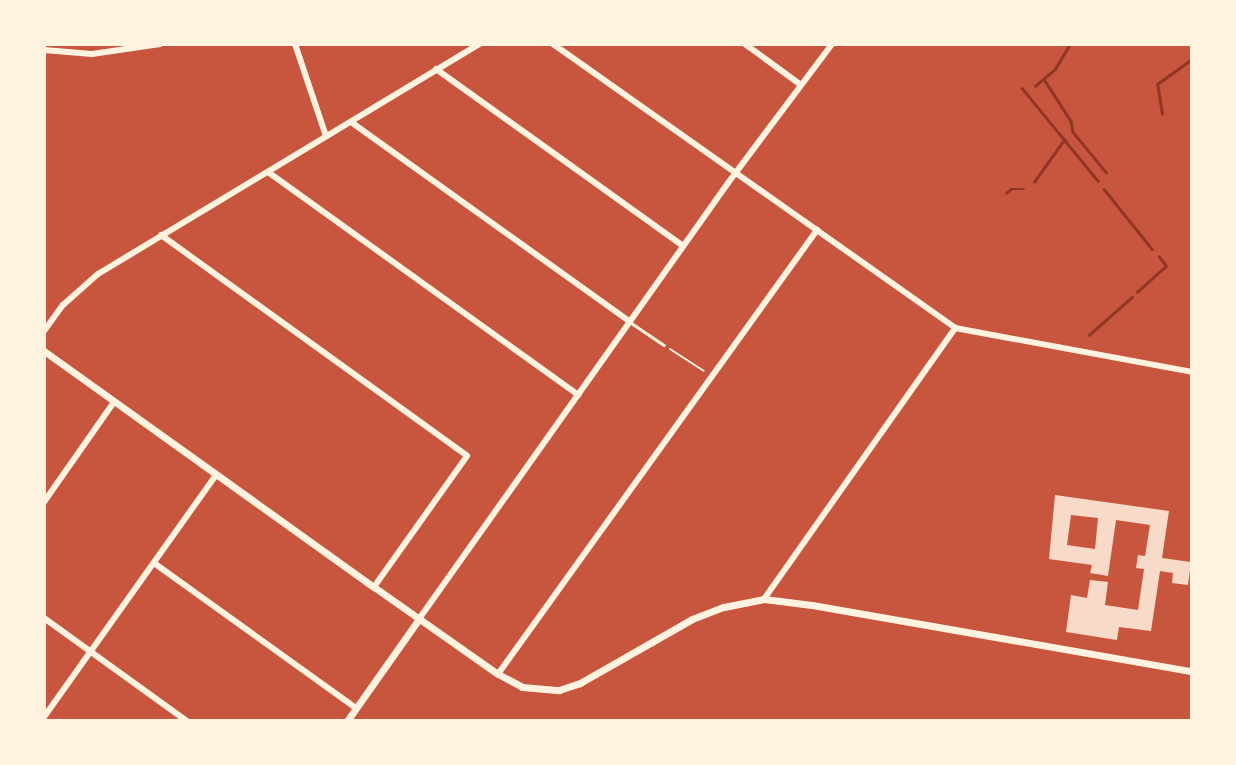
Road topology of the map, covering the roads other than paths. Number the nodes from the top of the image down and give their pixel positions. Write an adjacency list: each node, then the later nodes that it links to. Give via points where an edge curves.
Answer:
1 (160, 44): 7 (street, via 92,54)
2 (295, 44): 11 (street)
3 (479, 44): 8 (street)
4 (553, 44): 12 (street)
5 (745, 44): 9 (street)
6 (832, 44): 9 (street)
7 (44, 50)
8 (436, 69): 10 (street); 16 (street)
9 (801, 85): 12 (street)
10 (351, 122): 11 (street); 17 (street)
11 (326, 136): 13 (street)
12 (737, 171): 14 (street); 16 (street)
13 (268, 172): 15 (street); 23 (street)
14 (817, 230): 18 (street); 34 (street)
15 (161, 235): 19 (street, via 81,288); 28 (street, via 467,456)
16 (683, 246): 17 (street)
17 (629, 322): 20 (lane); 23 (street)
18 (955, 328): 22 (street); 29 (street)
19 (44, 331)
20 (664, 345)
21 (44, 351): 24 (street)
22 (1192, 372)
23 (578, 395): 31 (street)
24 (114, 402): 25 (street); 26 (street)
25 (215, 476): 27 (street); 28 (street)
26 (44, 502)
27 (154, 563): 32 (street); 35 (street)
28 (374, 587): 31 (street)
29 (764, 599): 33 (street); 34 (street, via 692,619 580,683 559,690 522,687)
30 (44, 618): 32 (street)
31 (419, 619): 34 (street); 35 (street)
32 (90, 652): 36 (street); 37 (street)
33 (1192, 671)
34 (498, 674)
35 (356, 708): 38 (street)
36 (44, 717)
37 (187, 721)
38 (346, 721)

